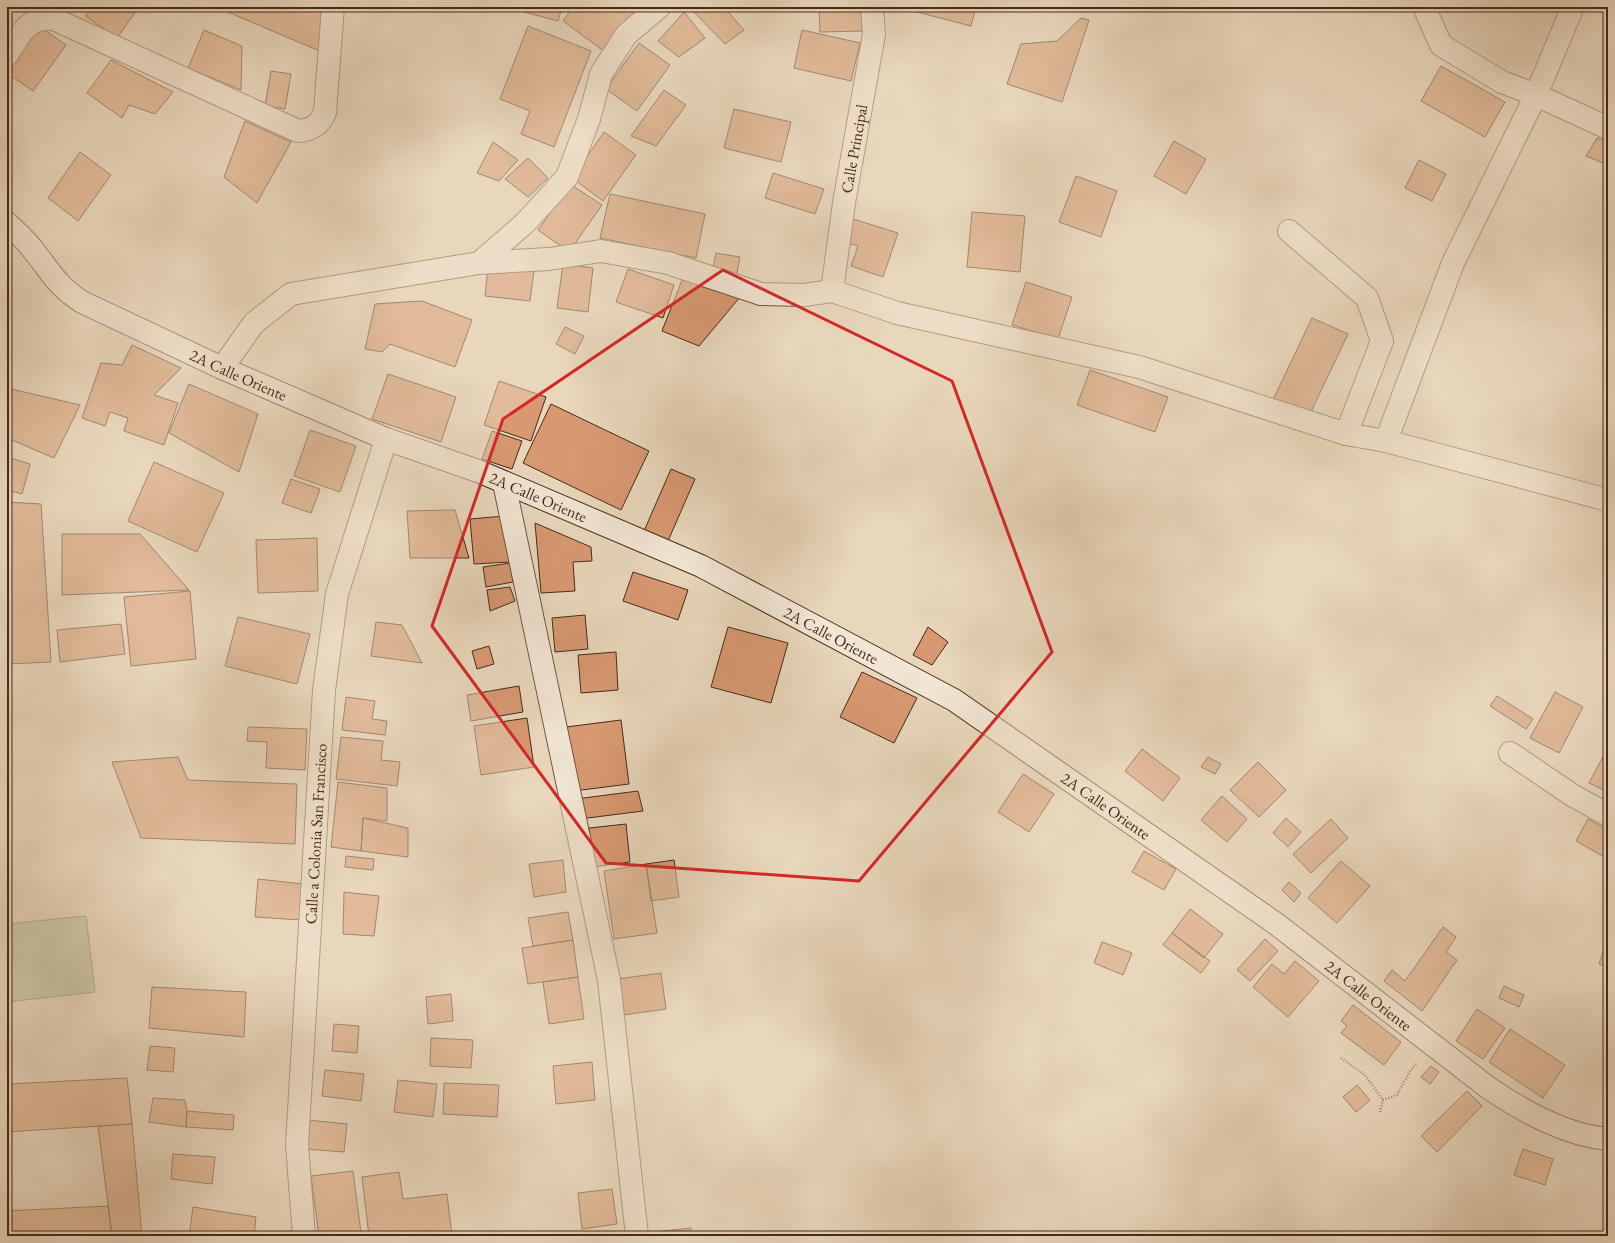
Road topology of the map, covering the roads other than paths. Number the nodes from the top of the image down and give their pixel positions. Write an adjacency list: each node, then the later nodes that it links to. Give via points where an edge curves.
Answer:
1 (333, 7): 6 (street, via 325,112 318,125 306,130 298,131 54,19 37,19 30,24)
2 (659, 7): 11 (street, via 626,35 601,74 567,177 525,223)
3 (872, 7): 12 (street, Calle Principal, via 874,34 844,202)
4 (1424, 7): 7 (street, via 1441,44 1502,82)
5 (1571, 7): 7 (street)
6 (7, 55)
7 (1536, 95): 8 (street); 16 (street, via 1453,263)
8 (1608, 128)
9 (7, 223): 13 (street, 2A Calle Oriente, via 33,249 54,279 68,293)
10 (1289, 231): 14 (street, via 1367,298 1382,341)
11 (478, 263): 12 (street, via 549,259 601,251 668,263 760,294 804,295); 13 (street, via 291,294 254,323)
12 (832, 291): 14 (street, via 897,313 1140,367)
13 (222, 368): 15 (street, 2A Calle Oriente)
14 (1346, 434): 16 (street)
15 (386, 439): 17 (street, 2A Calle Oriente, via 478,471); 22 (street, Calle a Colonia San Francisco, via 337,594 324,690 297,1145)
16 (1386, 441): 18 (street)
17 (504, 483): 21 (street, 2A Calle Oriente, via 701,566 954,700 1275,924 1490,1089 1532,1115 1573,1131); 23 (street, via 609,980)
18 (1608, 500)
19 (1510, 753): 20 (street, via 1572,795)
20 (1608, 815)
21 (1608, 1139)
22 (304, 1236)
23 (637, 1236)

